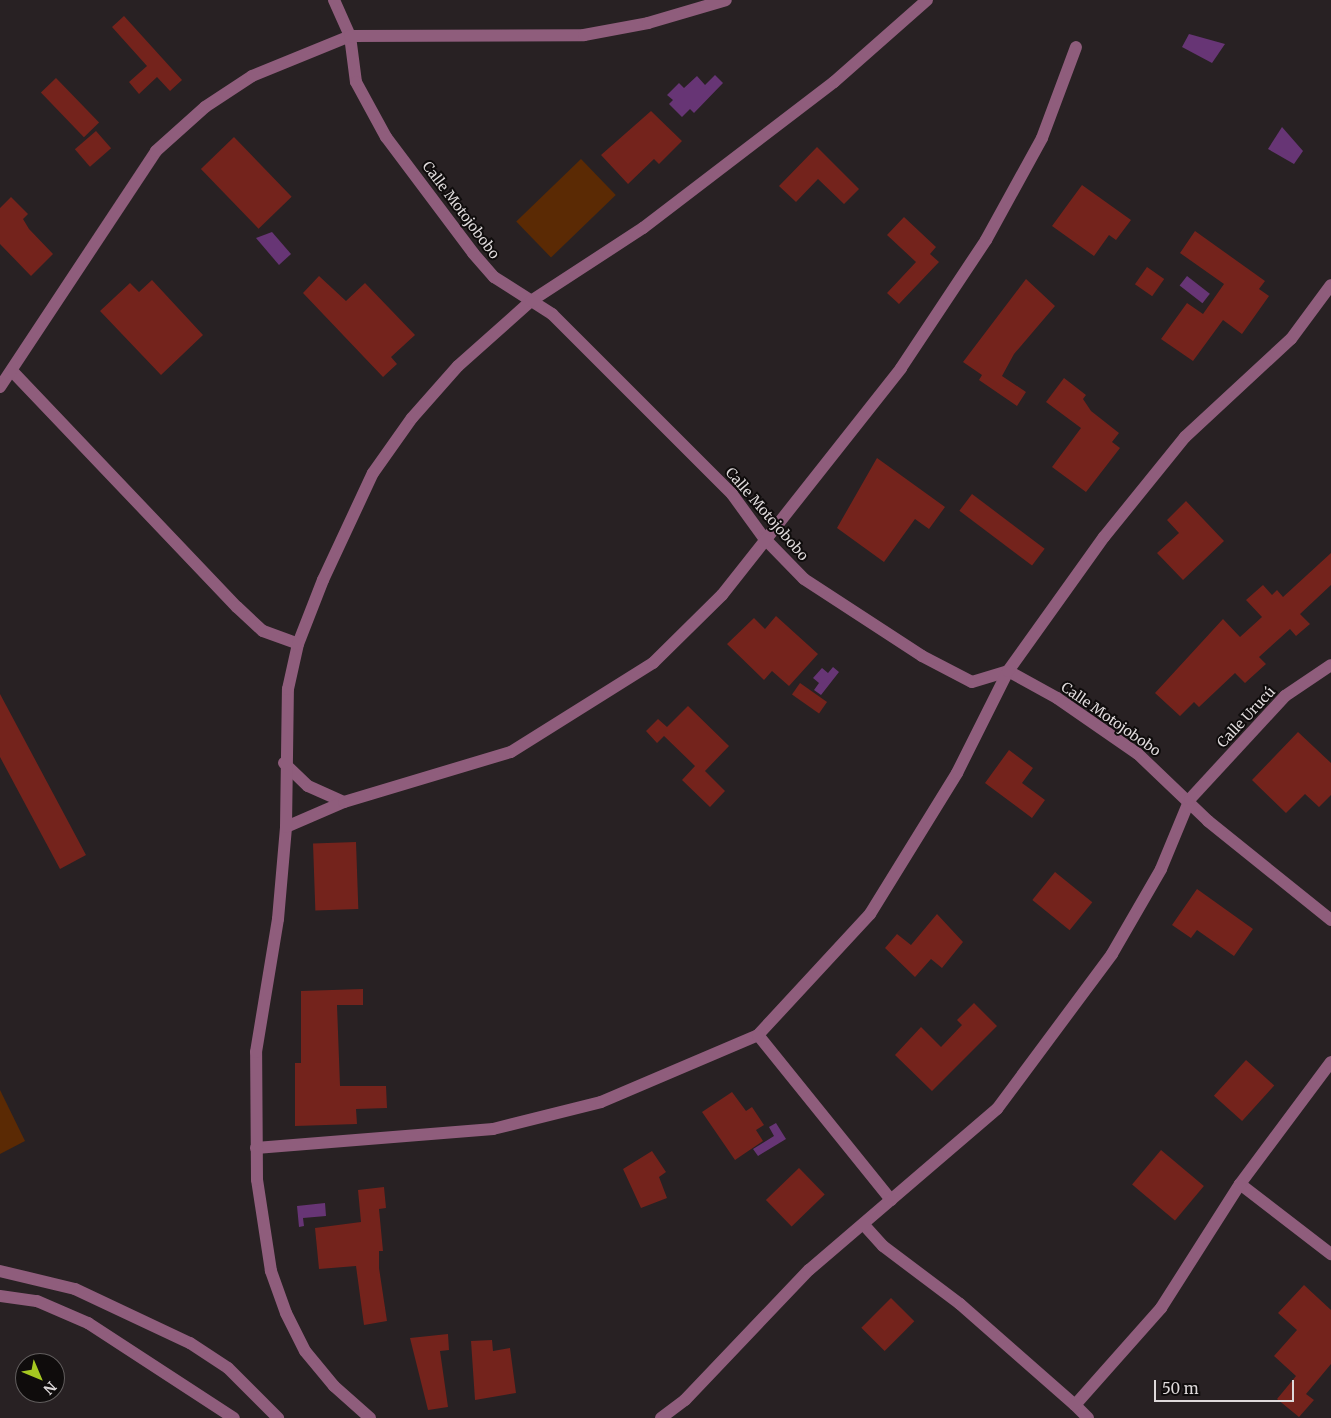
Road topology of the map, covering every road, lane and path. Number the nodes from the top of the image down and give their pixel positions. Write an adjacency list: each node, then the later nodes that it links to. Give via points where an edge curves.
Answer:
1 (334, 0): 4 (street, Calle Motojobobo)
2 (726, 0): 4 (street, via 657,21 584,35)
3 (927, 0): 7 (street, via 834,82 643,228)
4 (350, 36): 7 (street, Calle Motojobobo, via 356,82 386,137 494,277); 8 (street, via 252,76 205,106 156,151)
5 (1076, 47): 10 (street, via 1042,138 986,240 901,368)
6 (1331, 285): 13 (street, via 1291,339 1185,437 1104,537)
7 (531, 301): 10 (street, Calle Motojobobo, via 552,314 732,494); 11 (street, via 458,366 412,418 373,473)
8 (13, 372): 9 (street); 11 (street, via 237,607 263,631)
9 (0, 387)
10 (764, 538): 13 (street, Calle Motojobobo, via 804,579 922,656 972,682); 16 (street, via 722,595 653,664 590,706 511,752)
11 (298, 644): 14 (street, via 288,689)
12 (1331, 665): 15 (street, Calle Urucú, via 1285,696)
13 (1008, 672): 15 (street, Calle Motojobobo, via 1057,698 1138,754); 19 (street, via 957,773 870,914)
14 (284, 763): 16 (street, via 308,786); 17 (street)
15 (1190, 798): 18 (street, Calle Motojobobo, via 1215,826); 23 (street, via 1161,869 1112,954 1053,1034 997,1109)
16 (344, 802): 17 (street)
17 (286, 828): 21 (street, via 278,919 256,1052)
18 (1331, 920)
19 (758, 1035): 21 (street, via 601,1102 493,1129); 23 (street)
20 (1331, 1062): 22 (street)
21 (256, 1148): 31 (street, via 271,1271 286,1314 305,1351 334,1386)
22 (1240, 1184): 25 (street); 28 (street, via 1161,1308)
23 (891, 1200): 24 (street)
24 (864, 1226): 28 (street, via 883,1246 960,1304); 32 (street, via 809,1270 685,1400)
25 (1331, 1254)
26 (0, 1271): 30 (street, via 75,1289 190,1343 228,1368)
27 (0, 1296): 29 (street, via 37,1301 88,1323)
28 (1075, 1406): 33 (street)
29 (234, 1418)
30 (278, 1418)
31 (370, 1418)
32 (661, 1418)
33 (1088, 1418)

